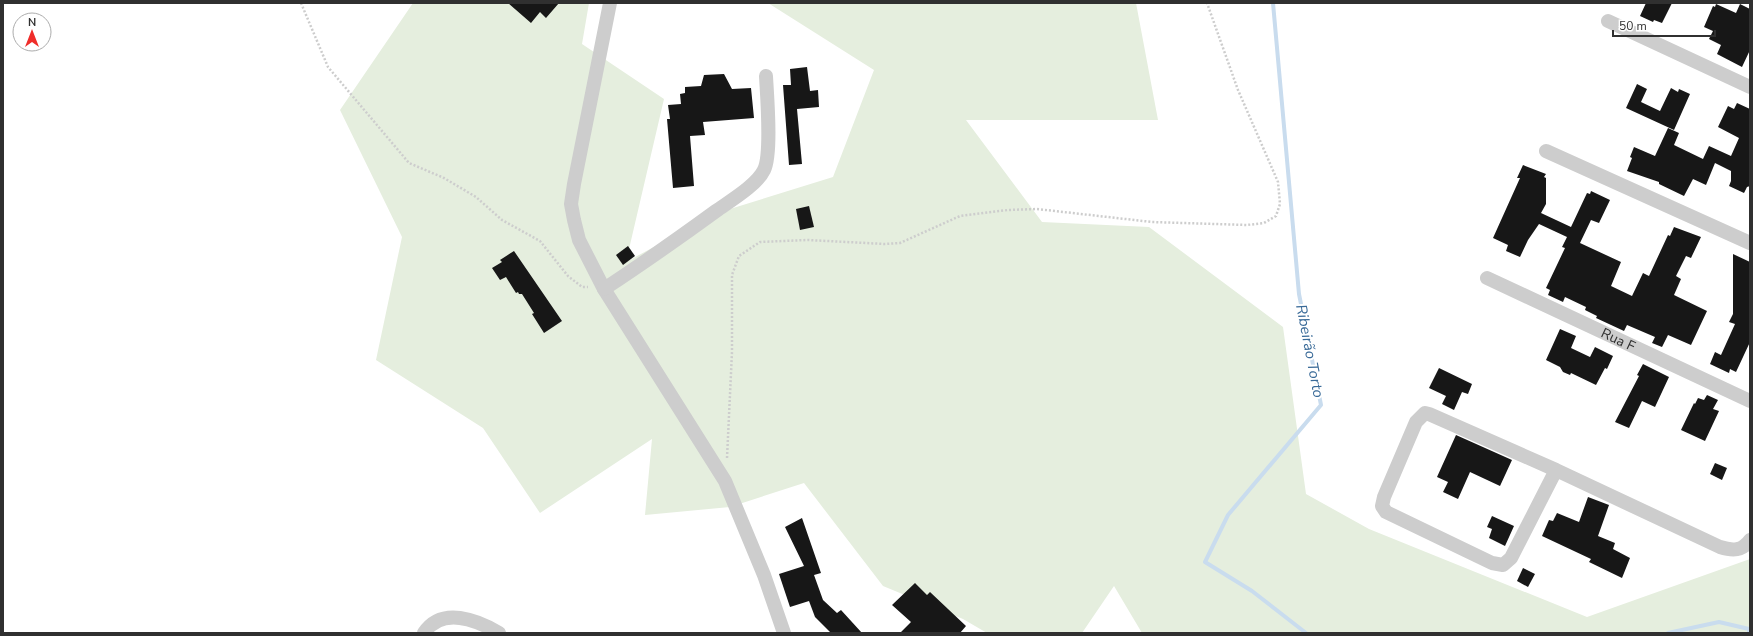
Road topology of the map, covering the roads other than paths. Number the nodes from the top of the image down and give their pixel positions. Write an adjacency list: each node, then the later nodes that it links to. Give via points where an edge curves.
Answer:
1 (610, 3): 8 (street, via 571,204 579,240)
2 (1608, 21): 4 (street)
3 (766, 76): 8 (street, via 768,152 764,171 758,179)
4 (1750, 87)
5 (1546, 151): 6 (street)
6 (1750, 243)
7 (1487, 278): 9 (street, Rua F)
8 (604, 289): 14 (street, via 726,481)
9 (1750, 401)
10 (1556, 470): 10 (street, via 1425,413 1416,422 1382,506 1386,512 1492,563 1503,565 1511,558); 11 (street, via 1720,547 1735,550 1743,548)
11 (1750, 540)
12 (424, 633): 13 (street, via 434,622 457,617 470,619)
13 (499, 633)
14 (784, 633)

